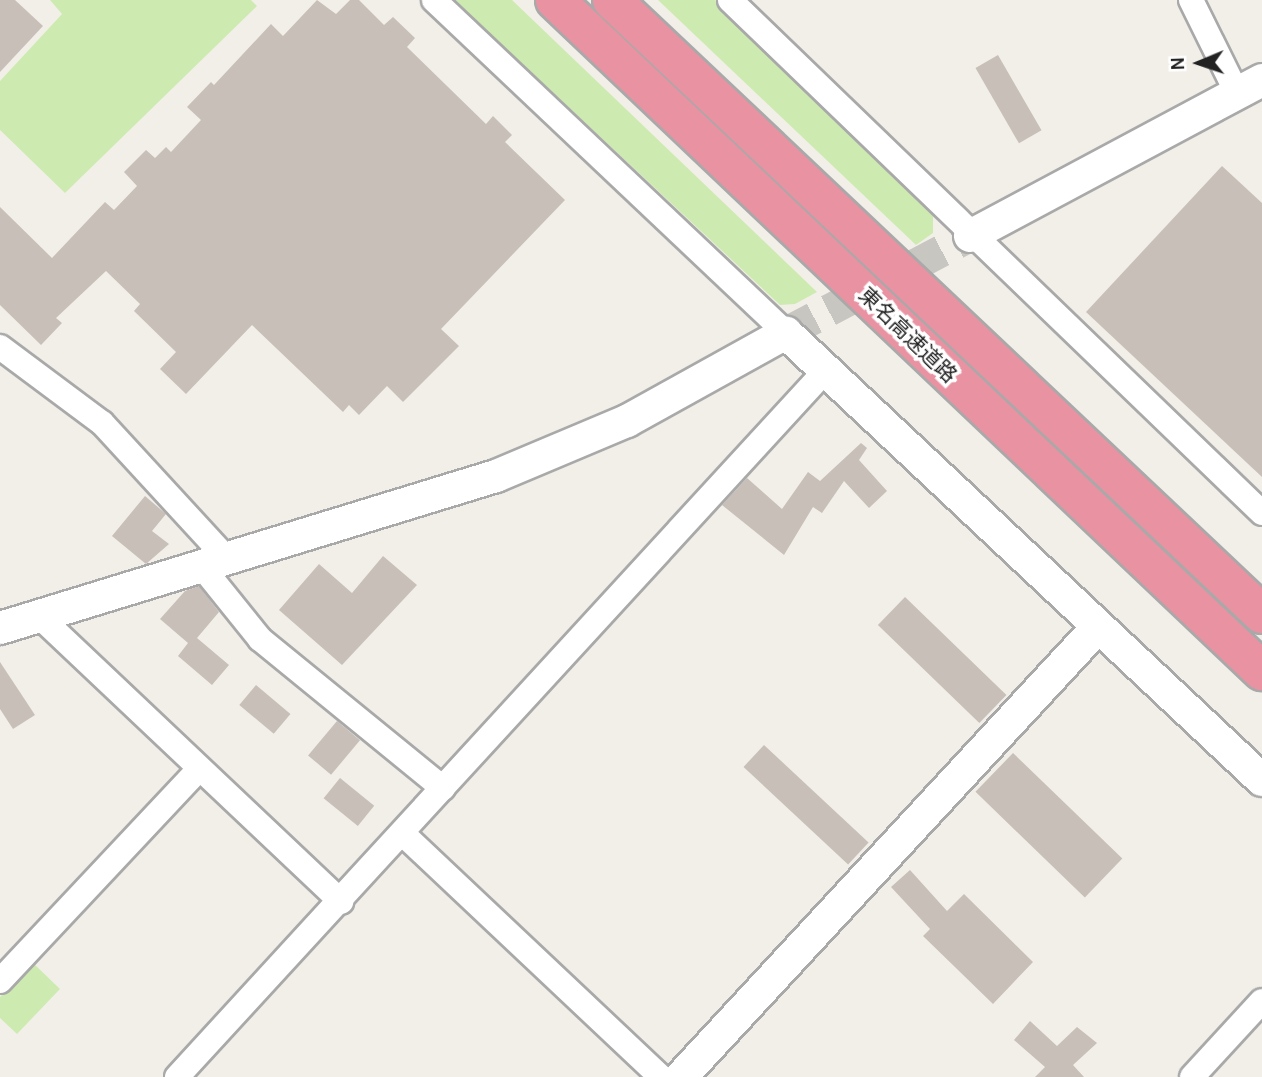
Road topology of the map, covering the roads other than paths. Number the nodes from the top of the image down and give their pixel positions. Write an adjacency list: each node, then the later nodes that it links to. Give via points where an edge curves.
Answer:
1 (434, 0): 8 (street)
2 (555, 0): 17 (highway, 東名高速道路)
3 (612, 0): 13 (highway, 東名高速道路)
4 (730, 0): 7 (street)
5 (1191, 0): 6 (street)
6 (1249, 86): 7 (street)
7 (970, 236): 11 (street)
8 (786, 332): 10 (street); 12 (street, via 627,421 496,476)
9 (0, 347): 12 (street, via 102,423)
10 (825, 371): 16 (street); 20 (street)
11 (1262, 513)
12 (215, 564): 14 (street); 20 (street, via 260,639)
13 (1257, 609)
14 (38, 616): 15 (street); 18 (street)
15 (0, 628)
16 (1096, 629): 19 (street); 27 (street)
17 (1262, 671)
18 (199, 769): 22 (street); 23 (street)
19 (1262, 780)
20 (443, 788): 21 (street)
21 (402, 833): 22 (street); 26 (street)
22 (341, 902): 25 (street)
23 (0, 981)
24 (1262, 1000): 28 (street)
25 (177, 1077)
26 (661, 1077)
27 (681, 1077)
28 (1192, 1077)

